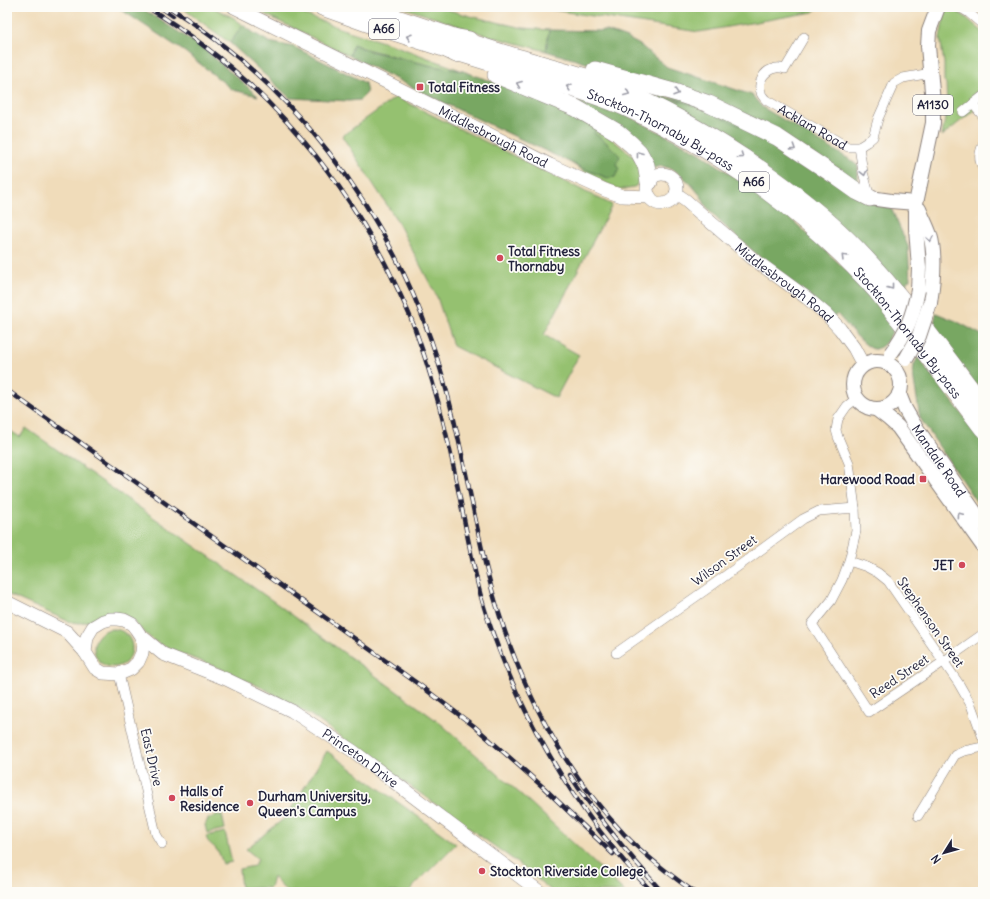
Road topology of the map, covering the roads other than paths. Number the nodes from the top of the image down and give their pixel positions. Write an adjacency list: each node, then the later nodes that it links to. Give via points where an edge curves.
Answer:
1 (234, 7): 17 (street, Middlesbrough Road, via 557,169 605,190 622,196)
2 (322, 7): 8 (highway, A66, one-way to 2, via 378,27)
3 (364, 7): 8 (highway, A66)
4 (938, 7): 9 (main road, A1130, via 929,31)
5 (959, 7): 6 (street)
6 (983, 25)
7 (804, 37): 15 (street, Acklam Road, via 785,69 777,67 764,74 761,79 761,94 766,100 848,147)
8 (452, 43): 17 (highway, A66, one-way to 8, via 646,165 639,152 617,132 576,108 490,72); 19 (highway, one-way to 19, via 501,44 661,88 709,104 777,137); 26 (highway, Stockton-Thornaby By-pass / A66, one-way to 26, via 524,59 608,85 686,121 758,167 822,216 855,247 887,282); 28 (highway, Stockton-Thornaby By-pass / A66, one-way to 8, via 877,292 813,228 746,176 664,126 622,106)
9 (931, 73): 15 (street, Acklam Road, via 903,78 894,83 873,137); 20 (main road, A1130, via 933,123)
10 (983, 96): 11 (street)
11 (973, 104): 12 (street); 13 (street)
12 (963, 112)
13 (983, 116)
14 (983, 144): 16 (street, via 979,154)
15 (859, 147): 19 (street, one-way to 19)
16 (983, 168)
17 (650, 189): 18 (street, Middlesbrough Road, via 654,201 662,204 671,201); 18 (street, Middlesbrough Road, via 652,178 661,174 674,180)
18 (676, 194): 22 (street, Middlesbrough Road, via 752,258 826,314 840,328)
19 (870, 198): 20 (main road)
20 (916, 203): 21 (main road, A1130, bridge, via 919,268 914,310 899,342 891,353); 23 (main road, one-way to 23, bridge, via 930,235 933,286 919,336 906,359)
21 (877, 361): 22 (main road, A1130); 23 (main road, via 891,366)
22 (863, 365): 25 (main road, via 854,377 853,392)
23 (900, 377): 24 (main road)
24 (899, 394): 27 (main road, via 890,405); 30 (main road, Mandale Road, via 913,423)
25 (857, 398): 27 (main road, via 868,408); 29 (street, via 847,406 838,419 836,430 849,463)
26 (983, 405)
27 (876, 409): 31 (main road, Mandale Road, one-way to 27, via 898,427)
28 (983, 429)
29 (855, 508): 32 (street, via 856,531); 39 (street, Wilson Street, via 819,511 803,519)
30 (983, 524)
31 (983, 546)
32 (849, 561): 42 (street, Stephenson Street, via 867,567 888,582); 42 (street, Reed Street, via 831,601 812,624 869,712)
33 (7, 602): 35 (street)
34 (93, 627): 35 (street); 37 (street, via 110,619 124,620 132,624); 38 (street, via 87,637)
35 (67, 632): 38 (street)
36 (983, 634): 42 (street, Reed Street)
37 (140, 635): 40 (street, Princeton Drive); 41 (street, via 143,642)
38 (85, 652): 43 (street, via 95,668 103,673)
39 (616, 653)
40 (163, 654): 41 (street); 48 (street, Princeton Drive, via 226,679 292,711 353,751)
41 (138, 662): 43 (street, via 131,669)
42 (943, 662): 44 (street, Stephenson Street, via 971,705)
43 (119, 674): 47 (street, East Drive, via 156,834)
44 (983, 738)
45 (983, 746): 46 (street, via 955,755)
46 (918, 816)
47 (162, 844)
48 (540, 892)

